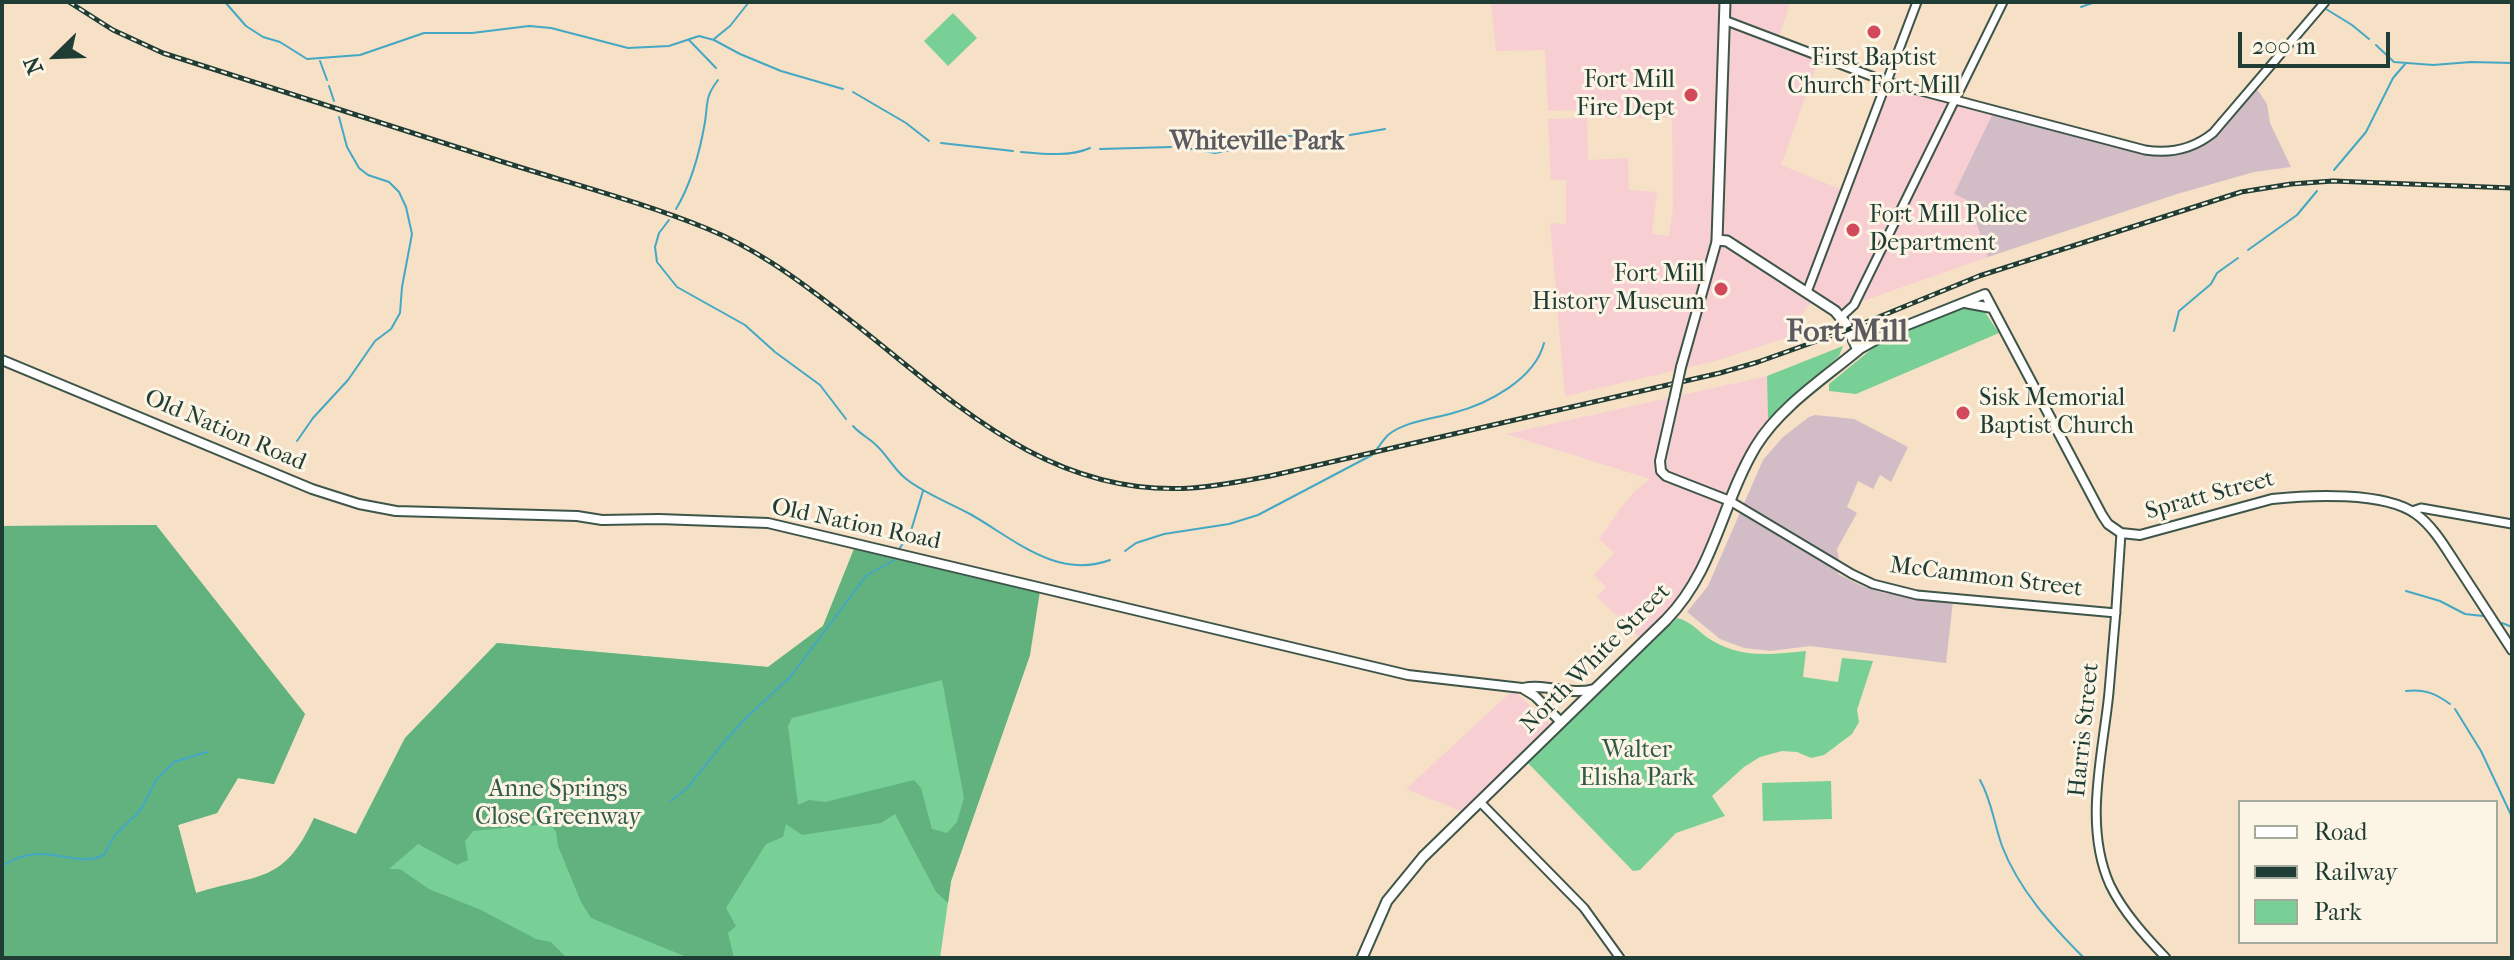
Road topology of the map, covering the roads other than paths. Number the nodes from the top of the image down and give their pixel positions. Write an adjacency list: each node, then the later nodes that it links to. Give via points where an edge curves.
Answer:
1 (1725, 2): 5 (main road)
2 (1917, 2): 6 (street)
3 (2003, 2): 7 (street)
4 (2325, 2): 7 (street, via 2219,127 2180,150 2145,150)
5 (1724, 20): 6 (street); 8 (main road)
6 (1887, 82): 7 (street); 9 (street)
7 (1955, 101): 12 (street, via 1854,305)
8 (1717, 240): 9 (main road, via 1727,241); 15 (main road, bridge, via 1660,461 1666,476)
9 (1807, 292): 12 (main road)
10 (1960, 304): 11 (main road); 11 (main road, Spratt Street, via 1985,294); 13 (main road)
11 (1992, 308): 18 (main road, Spratt Street, via 2102,515)
12 (1841, 317): 13 (main road)
13 (1858, 350): 15 (main road, North White Street, via 1765,432)
14 (2, 360): 21 (main road, Old Nation Road, via 306,487 359,504 418,512 768,523 1408,675)
15 (1730, 501): 19 (street, McCammon Street, via 1873,584 1917,595); 22 (main road, North White Street, via 1694,588)
16 (2412, 511): 17 (street, via 2421,508); 18 (main road, Spratt Street, via 2383,502 2292,496 2140,535); 20 (main road, via 2442,544)
17 (2512, 524)
18 (2121, 533): 19 (street, Harris Street)
19 (2116, 613): 27 (street, Harris Street, via 2097,824 2110,885)
20 (2512, 650)
21 (1522, 688): 22 (main road, Old Nation Road, via 1581,693); 23 (main road)
22 (1594, 689): 23 (main road, North White Street)
23 (1560, 721): 24 (main road, North White Street)
24 (1480, 802): 25 (main road, North White Street, via 1387,901); 26 (street, via 1584,908)
25 (1362, 958)
26 (1620, 958)
27 (2166, 958)

